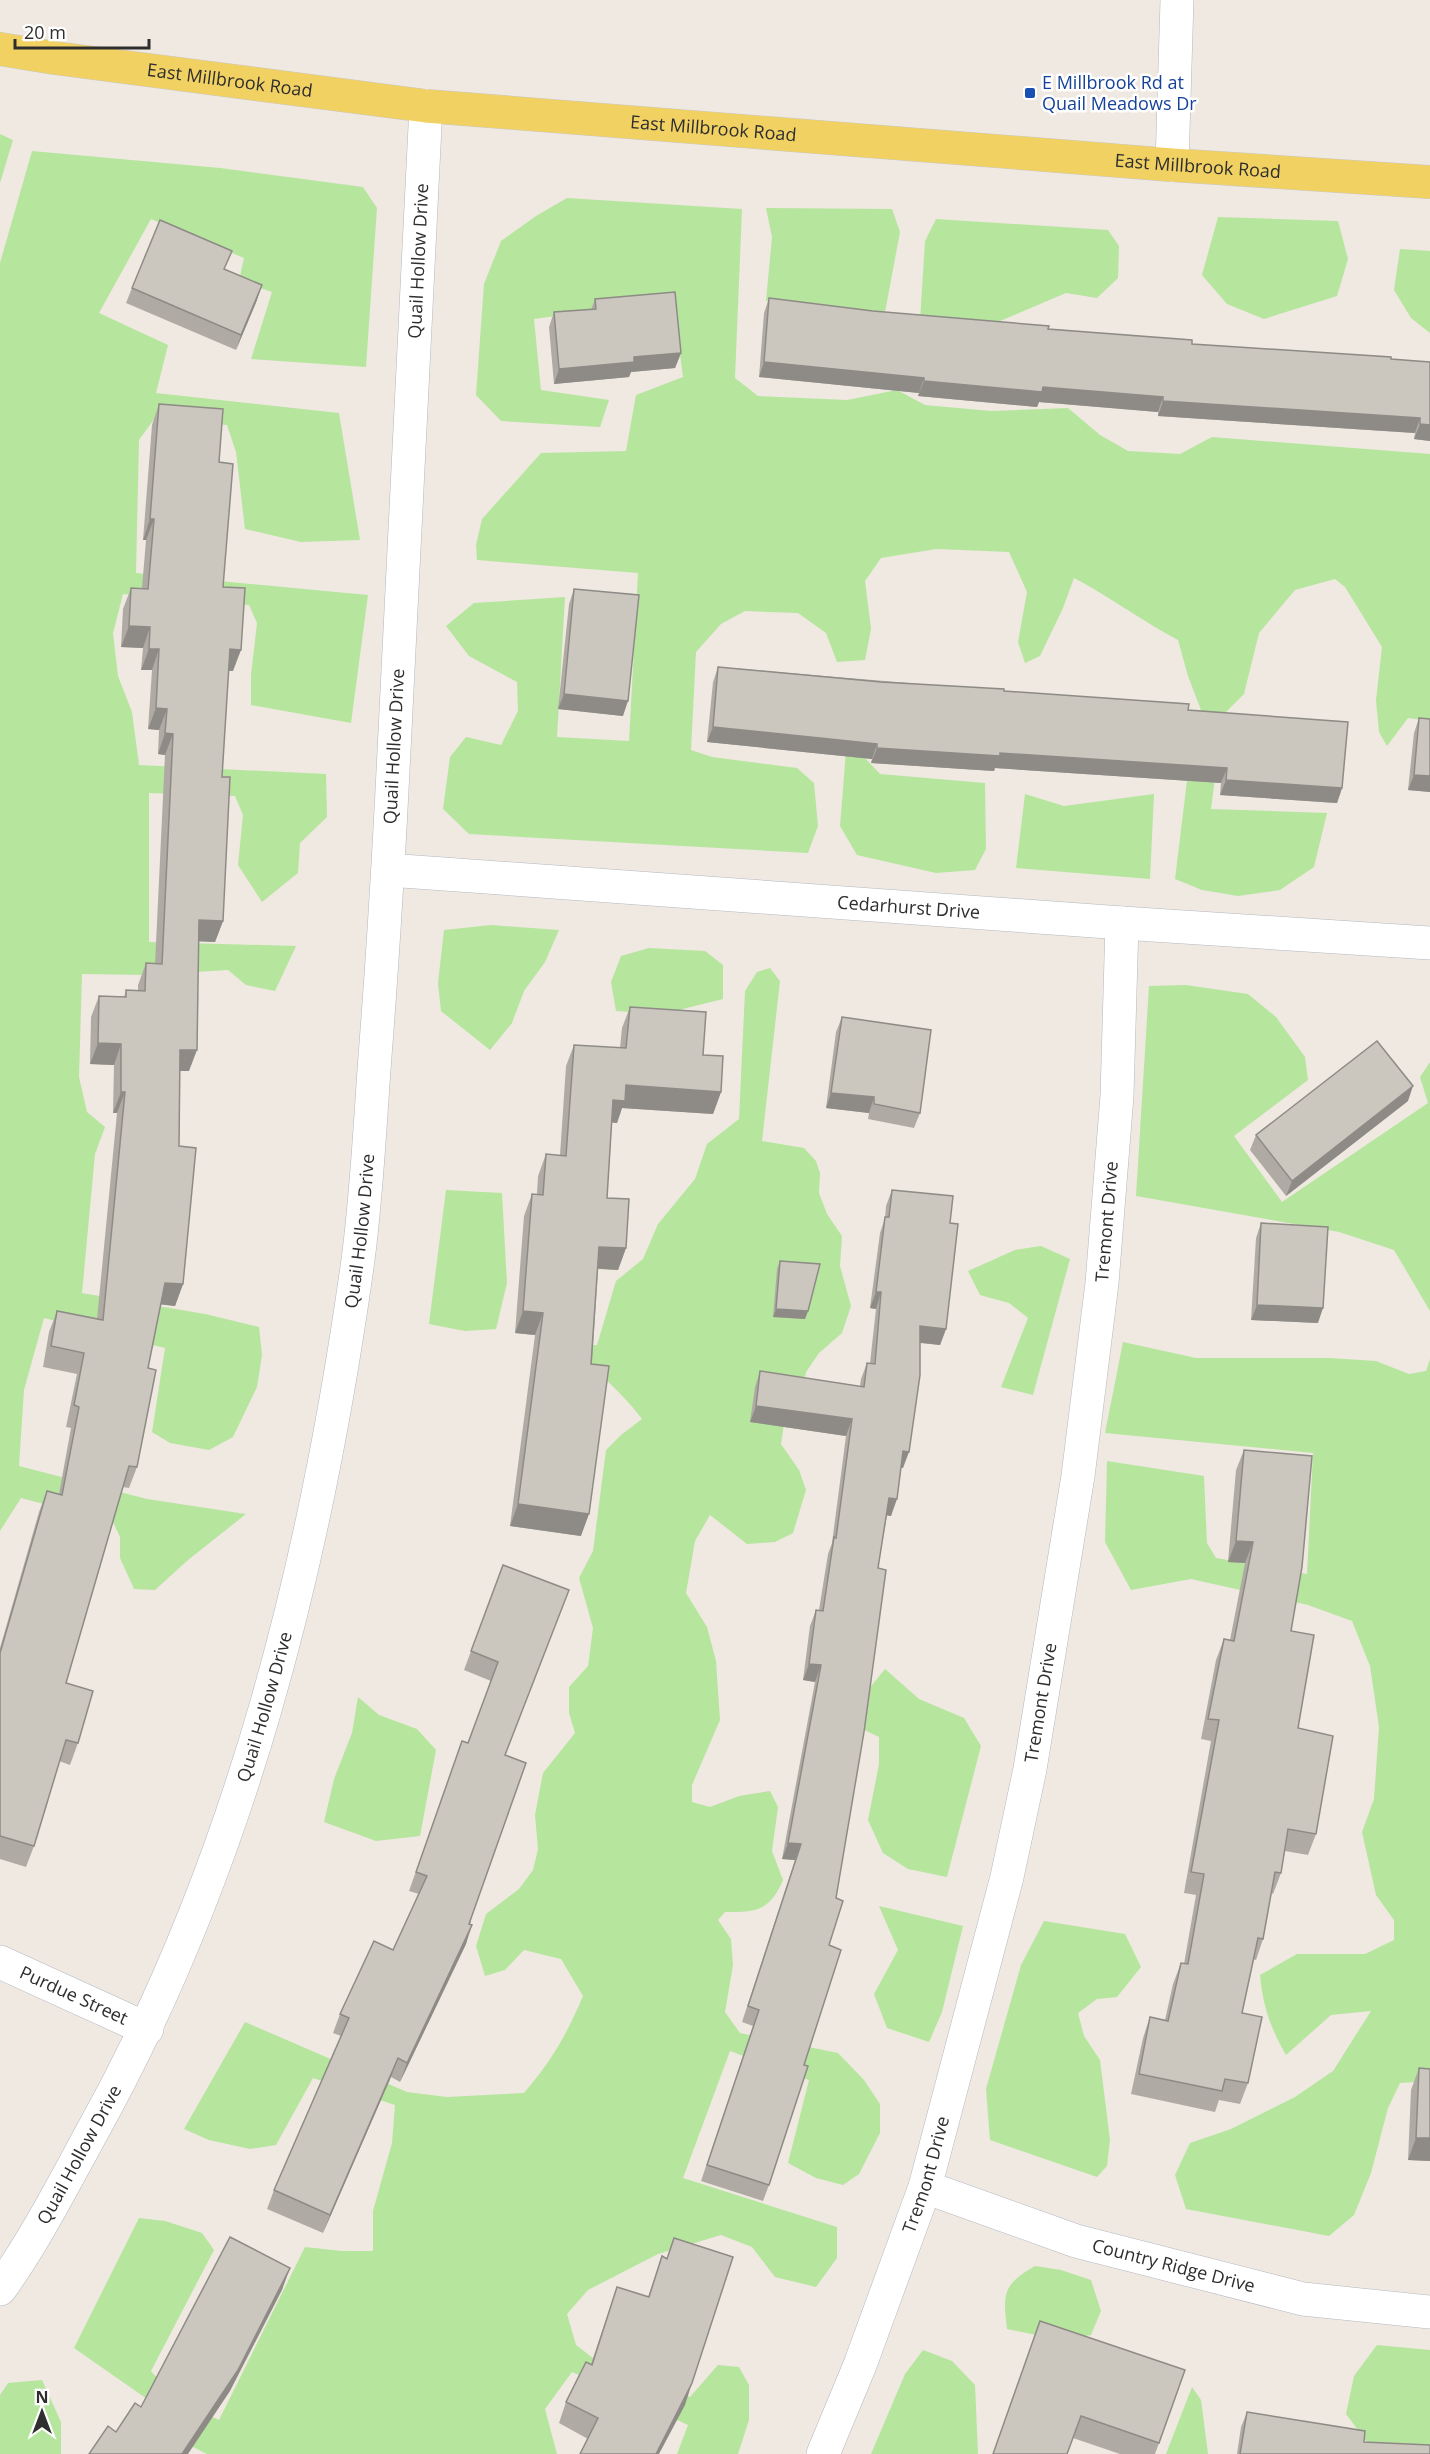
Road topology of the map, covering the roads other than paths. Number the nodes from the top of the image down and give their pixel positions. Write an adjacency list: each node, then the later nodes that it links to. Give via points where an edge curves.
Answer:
1 (1177, 0): 4 (street)
2 (0, 49): 3 (main road, East Millbrook Road)
3 (426, 106): 4 (main road, East Millbrook Road); 6 (street, Quail Hollow Drive)
4 (1172, 165): 5 (main road, East Millbrook Road)
5 (1430, 182)
6 (388, 870): 7 (street, Cedarhurst Drive); 10 (street, Quail Hollow Drive, via 358,1257 313,1516 270,1693 238,1794 199,1909)
7 (1122, 923): 8 (street, Cedarhurst Drive); 11 (street, Tremont Drive, via 1117,1096 1102,1282 1055,1624 1007,1877)
8 (1430, 943)
9 (0, 1962): 10 (street, Purdue Street)
10 (147, 2029): 12 (street, Quail Hollow Drive, via 50,2208)
11 (925, 2187): 13 (street, Country Ridge Drive, via 1076,2241 1303,2299); 14 (street, Tremont Drive)
12 (0, 2289)
13 (1430, 2312)
14 (824, 2454)

